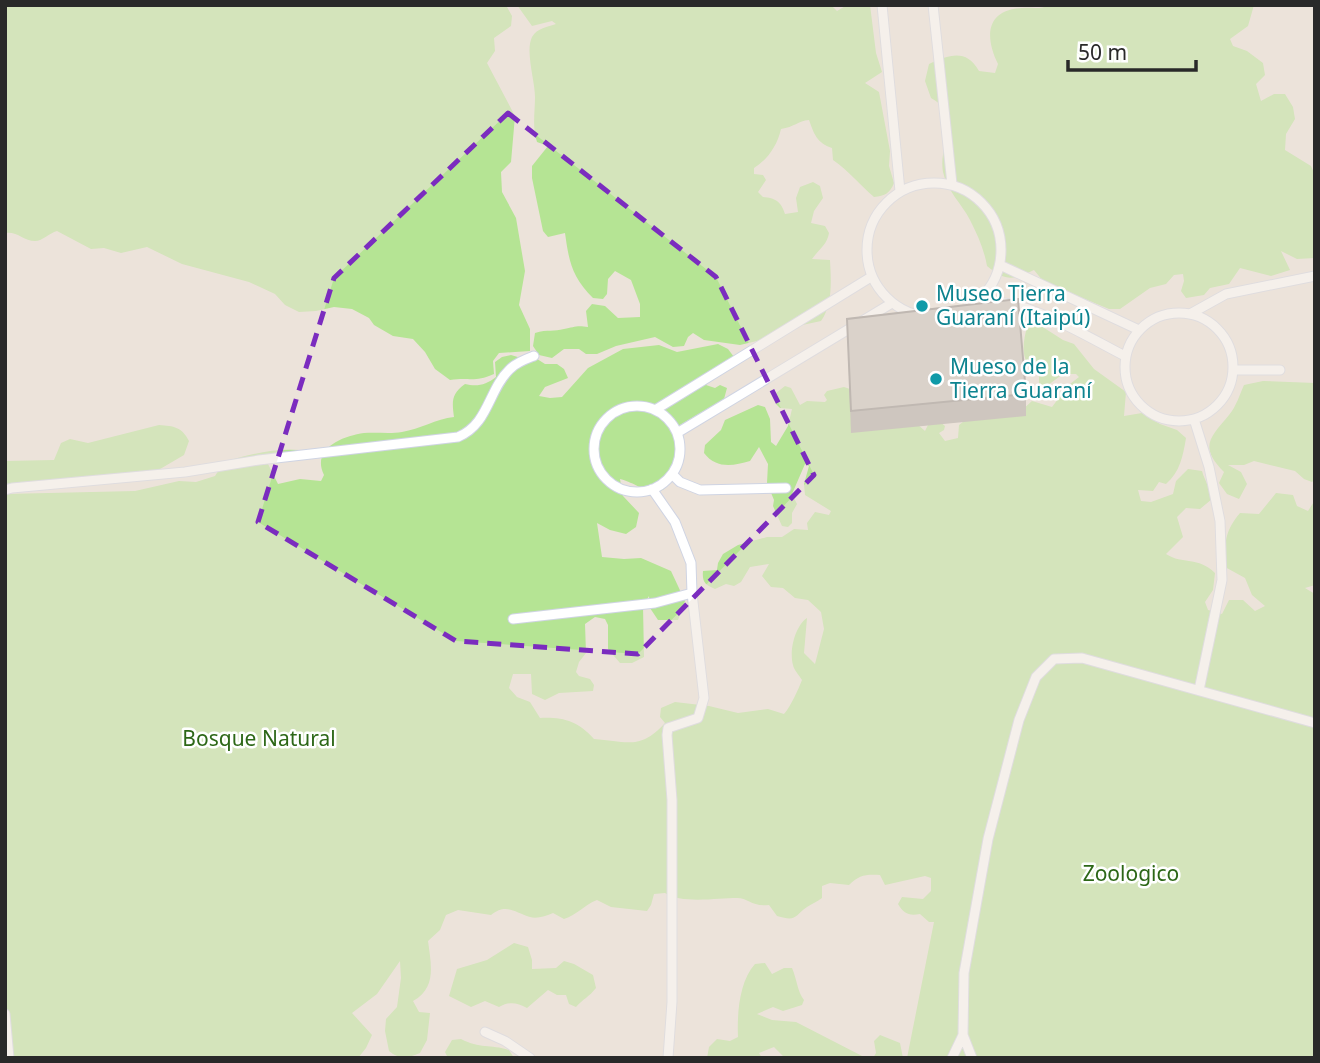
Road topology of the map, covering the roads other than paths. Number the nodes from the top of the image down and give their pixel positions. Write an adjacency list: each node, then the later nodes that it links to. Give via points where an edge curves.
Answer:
1 (882, 5): 4 (lane)
2 (933, 5): 3 (lane)
3 (952, 184): 4 (lane, via 935,181); 5 (lane, via 971,193 992,215 1002,244)
4 (900, 191): 7 (lane, via 873,219 866,257)
5 (1000, 265): 9 (lane, via 990,288); 11 (lane)
6 (1315, 276): 10 (lane, via 1226,294)
7 (871, 277): 8 (lane); 16 (lane)
8 (892, 303): 9 (lane, via 910,314 931,318); 18 (lane)
9 (972, 306): 13 (lane, via 1004,301)
10 (1190, 313): 11 (lane, via 1167,313); 14 (lane, via 1215,325 1226,338)
11 (1139, 330): 13 (lane)
12 (534, 356): 22 (lane, via 505,374 485,413 470,432 458,437)
13 (1125, 356): 17 (lane, via 1125,375 1142,407 1176,422)
14 (1234, 370): 15 (lane); 17 (lane, via 1222,401)
15 (1280, 370)
16 (655, 410): 18 (lane); 21 (lane, via 642,406 615,412 597,433 594,447 602,474 612,484 638,492)
17 (1194, 419): 25 (lane, via 1220,521 1222,580)
18 (677, 433): 19 (lane, via 680,454)
19 (672, 474): 20 (lane, via 700,490); 21 (lane)
20 (786, 488)
21 (652, 489): 23 (lane, via 675,522 691,563)
22 (5, 490)
23 (692, 593): 24 (lane, via 655,603); 32 (lane, via 704,698 698,718 674,724 667,735 672,800)
24 (513, 620)
25 (1199, 690): 26 (lane); 29 (lane, via 1082,658 1055,659 1036,677 1019,720 988,839 964,973)
26 (1315, 723)
27 (5, 1014): 30 (lane)
28 (485, 1032): 31 (lane)
29 (963, 1035): 33 (lane); 34 (lane)
30 (9, 1058)
31 (530, 1058)
32 (668, 1058)
33 (952, 1058)
34 (972, 1058)

